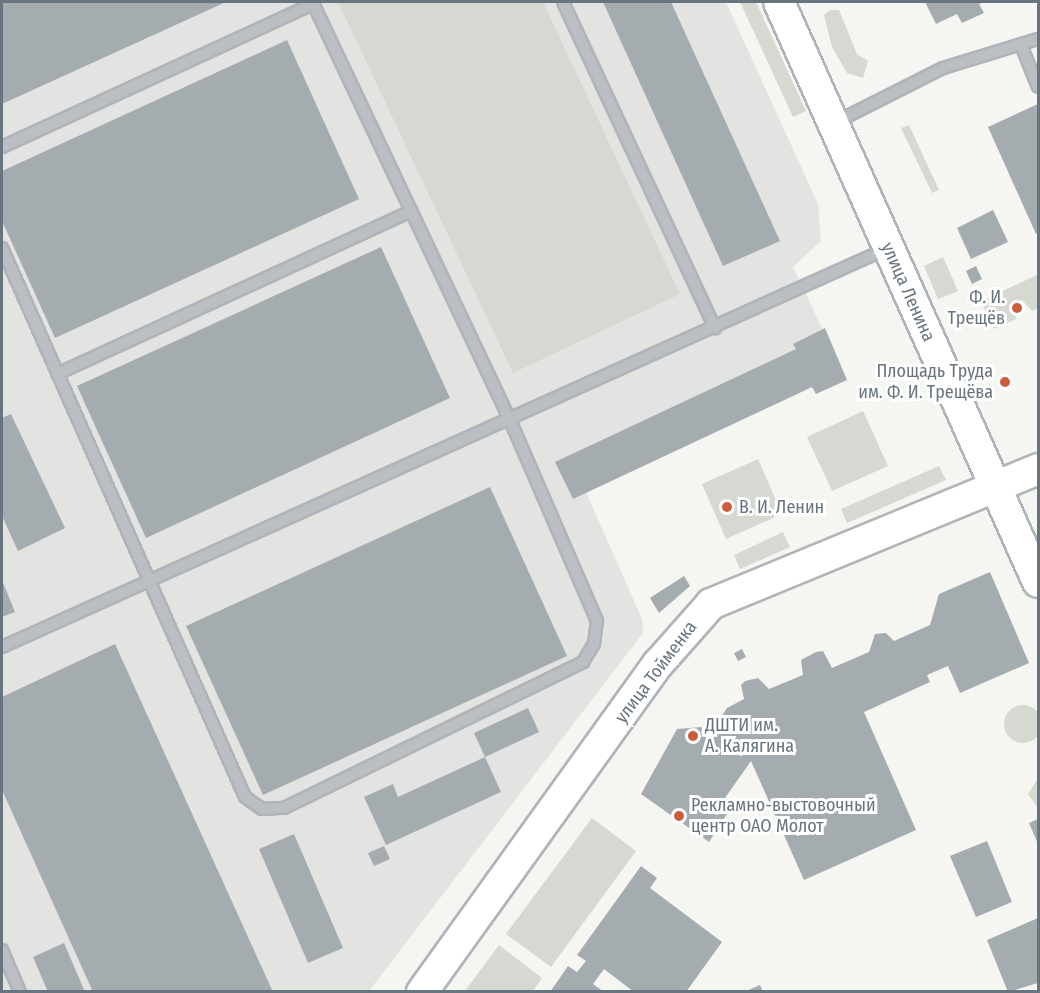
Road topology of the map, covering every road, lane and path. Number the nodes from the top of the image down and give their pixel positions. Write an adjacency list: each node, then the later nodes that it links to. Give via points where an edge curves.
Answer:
1 (563, 2): 12 (lane)
2 (778, 2): 7 (street, улица Ленина)
3 (313, 3): 8 (lane); 9 (lane)
4 (1038, 39): 5 (lane)
5 (1021, 45): 6 (lane); 7 (lane, via 943,68)
6 (1038, 87)
7 (833, 124): 11 (street, улица Ленина)
8 (2, 147)
9 (411, 211): 13 (lane); 14 (lane)
10 (2, 248): 13 (lane)
11 (888, 248): 12 (lane); 16 (street, улица Ленина)
12 (715, 328): 14 (lane)
13 (57, 374): 18 (lane)
14 (510, 420): 18 (lane); 18 (lane, via 597,621 594,644 583,662 284,808 262,809 245,797)
15 (1038, 469): 16 (street, улица Тойменка)
16 (996, 487): 17 (street, улица Ленина); 22 (street, улица Тойменка, via 711,604 658,664)
17 (1038, 582)
18 (149, 583): 19 (lane)
19 (2, 647)
20 (2, 950): 21 (lane)
21 (20, 992)
22 (422, 992)

